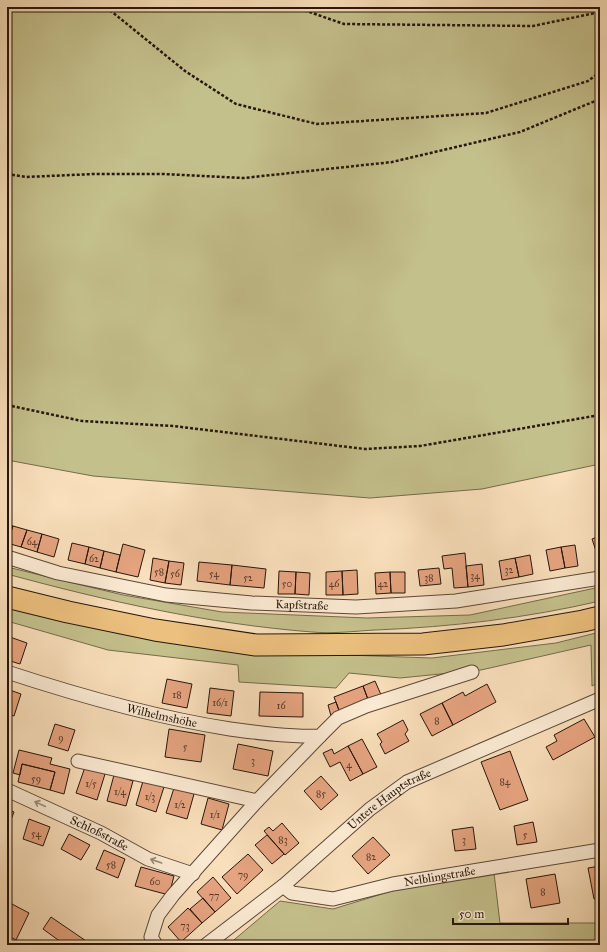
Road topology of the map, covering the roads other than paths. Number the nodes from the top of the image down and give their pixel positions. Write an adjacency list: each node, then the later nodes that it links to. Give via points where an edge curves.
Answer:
1 (7, 557): 2 (street, Kapfstraße, via 58,573 166,595 252,603 356,608 456,601)
2 (600, 578)
3 (7, 596): 4 (main road, via 140,627 256,645 423,644 503,635)
4 (600, 617)
5 (7, 672): 8 (street, Wilhelmshöhe, via 74,694 171,718 290,737)
6 (472, 672): 8 (street, via 366,706 338,718)
7 (600, 699): 14 (street, Untere Hauptstraße, via 407,782 370,809)
8 (320, 736): 11 (street)
9 (78, 761): 11 (street)
10 (7, 790): 13 (street, Schloßstraße, one-way to 10, via 148,859 101,833)
11 (257, 801): 13 (street)
12 (600, 850): 14 (street, Nelblingstraße, via 400,883 333,899 292,893)
13 (193, 874): 15 (street, via 158,915 151,937)
14 (283, 886): 16 (street, Untere Hauptstraße)
15 (156, 945)
16 (206, 945)

